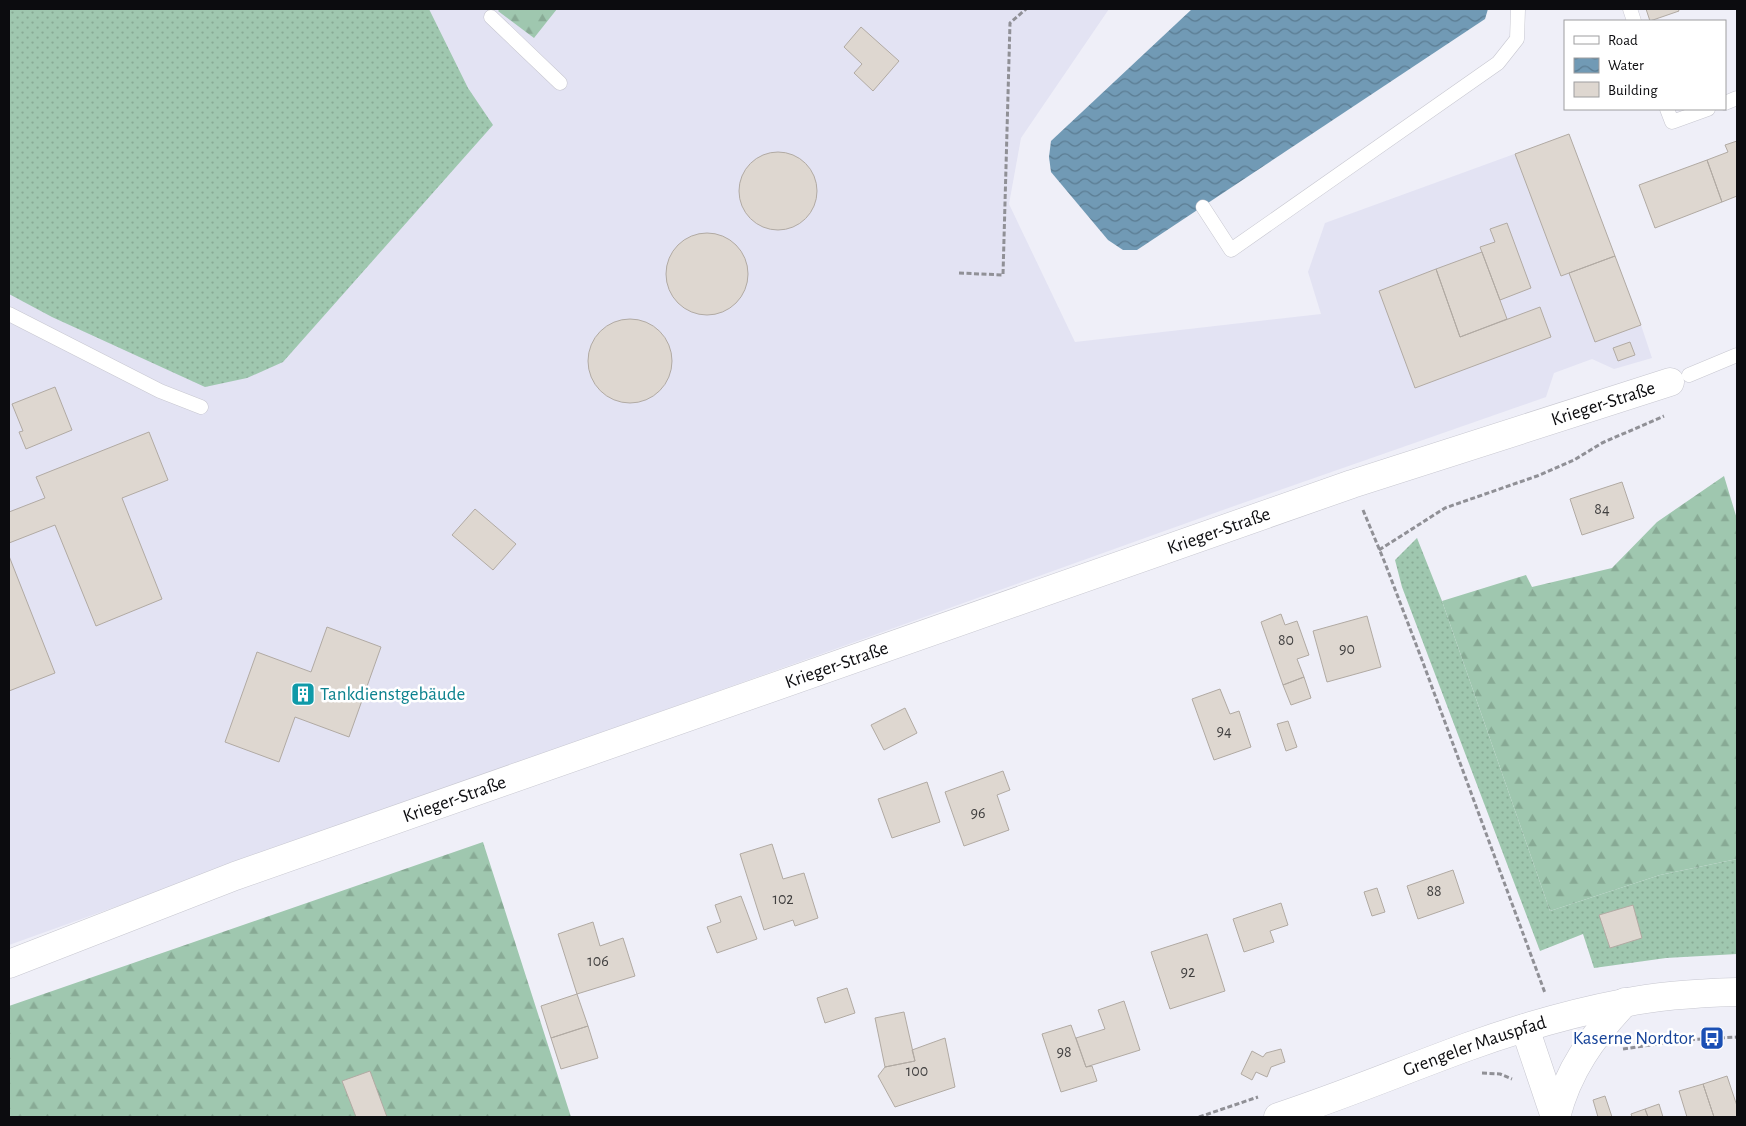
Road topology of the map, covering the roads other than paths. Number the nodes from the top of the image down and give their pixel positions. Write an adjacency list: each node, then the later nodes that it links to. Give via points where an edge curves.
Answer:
1 (1518, 9): 6 (lane, via 1517,39 1498,63 1231,250)
2 (491, 17): 3 (lane)
3 (560, 83)
4 (1667, 110): 5 (lane, via 1672,122)
5 (1705, 110)
6 (1202, 207)
7 (9, 314): 10 (lane, via 160,391)
8 (1737, 355): 9 (lane)
9 (1680, 378): 11 (street, Krieger-Straße, via 1352,484 235,876)
10 (201, 407)
11 (9, 964)
12 (1737, 992): 13 (street, Grengeler Mauspfad)
13 (1625, 1002): 14 (street, Grengeler Mauspfad); 16 (street, via 1578,1061)
14 (1525, 1028): 15 (street, Grengeler Mauspfad); 16 (street)
15 (1278, 1117)
16 (1556, 1117)

